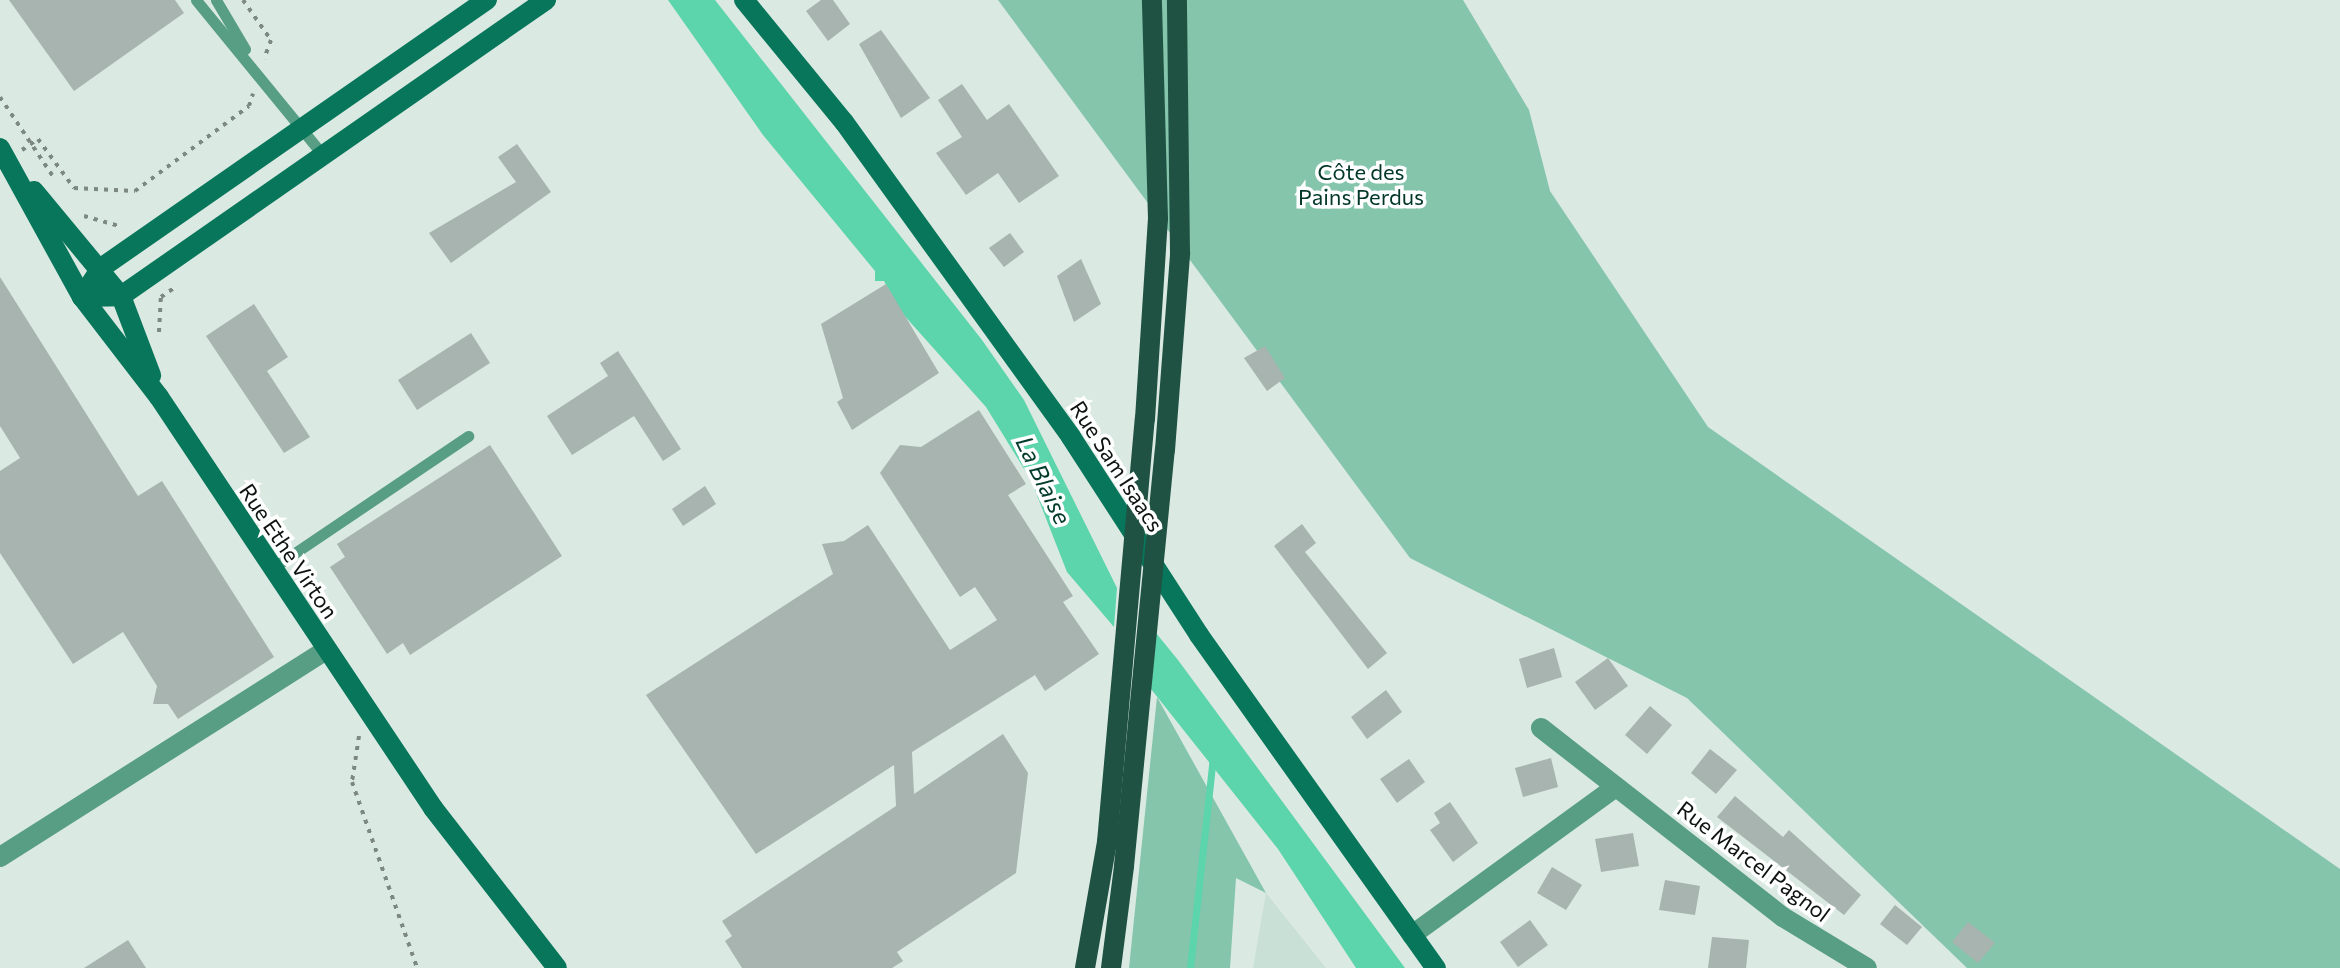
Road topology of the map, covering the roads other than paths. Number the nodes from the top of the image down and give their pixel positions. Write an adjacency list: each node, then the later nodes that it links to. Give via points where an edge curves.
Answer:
1 (196, 0): 8 (lane)
2 (216, 0): 8 (lane)
3 (487, 0): 9 (main road)
4 (546, 0): 11 (main road)
5 (744, 0): 22 (main road, Rue Sam Isaacs, via 844,122 1062,424 1199,635)
6 (1152, 0): 25 (main road, bridge, via 1158,219 1145,419 1107,842)
7 (1177, 0): 26 (main road, bridge, via 1180,253)
8 (260, 74): 9 (lane)
9 (302, 129): 11 (lane); 12 (main road)
10 (4, 154): 12 (main road); 14 (main road, Rue Ethe Virton)
11 (323, 155): 13 (main road)
12 (101, 268): 13 (main road); 14 (main road)
13 (121, 296): 14 (main road); 15 (main road)
14 (82, 297): 15 (main road, Rue Ethe Virton)
15 (159, 397): 17 (main road, Rue Ethe Virton)
16 (468, 436): 17 (lane)
17 (271, 569): 18 (main road, Rue Ethe Virton)
18 (326, 650): 21 (street); 24 (main road, Rue Ethe Virton)
19 (1541, 728): 20 (street, Rue Marcel Pagnol)
20 (1616, 787): 22 (street); 23 (street, Rue Marcel Pagnol)
21 (0, 857)
22 (1412, 935): 27 (main road, Rue Sam Isaacs)
23 (1854, 965)
24 (557, 968)
25 (1085, 968)
26 (1111, 968)
27 (1436, 968)

